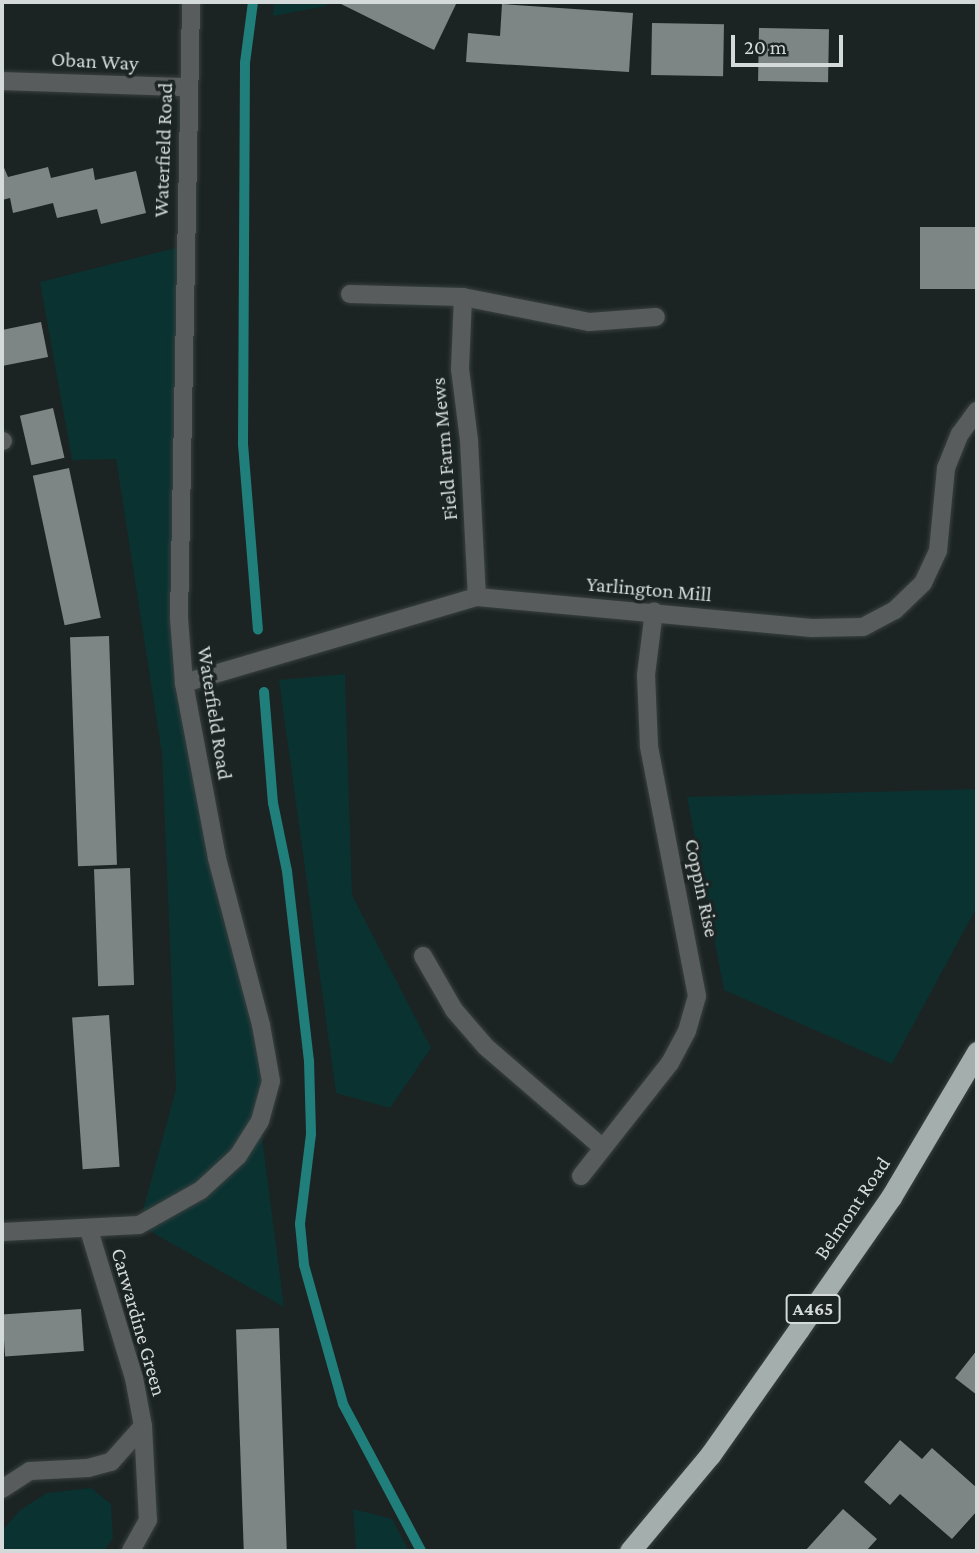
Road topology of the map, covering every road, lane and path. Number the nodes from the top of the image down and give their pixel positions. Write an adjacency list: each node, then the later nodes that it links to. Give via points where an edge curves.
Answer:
1 (191, 2): 3 (street, Waterfield Road)
2 (2, 81): 3 (street, Oban Way)
3 (187, 88): 10 (street, Waterfield Road, via 179,565)
4 (350, 294): 5 (street)
5 (463, 297): 6 (street, via 589,322); 8 (street, Field Farm Mews, via 460,369 469,440)
6 (656, 317)
7 (977, 411): 9 (street, Yarlington Mill, via 960,434 946,468 938,551 923,583 895,610 863,627 812,628)
8 (477, 597): 9 (street, Yarlington Mill); 10 (street, Yarlington Mill)
9 (654, 611): 13 (street, Coppin Rise, via 646,675 649,746 698,996 670,1063)
10 (184, 683): 15 (street, Waterfield Road, via 217,859 261,1025 271,1081 260,1121 238,1156 201,1190 139,1225)
11 (423, 956): 13 (street, via 454,1010 486,1047)
12 (977, 1052): 20 (highway, Belmont Road / A465, via 891,1197 710,1455)
13 (602, 1147): 14 (street, Coppin Rise)
14 (581, 1176)
15 (89, 1230): 16 (street, Waterfield Road); 17 (street, Carwardine Green, via 134,1378)
16 (2, 1232)
17 (143, 1426): 18 (street, Carwardine Green, via 111,1462 30,1471); 19 (street, Carwardine Green, via 148,1520)
18 (4, 1483)
19 (131, 1551)
20 (630, 1551)

